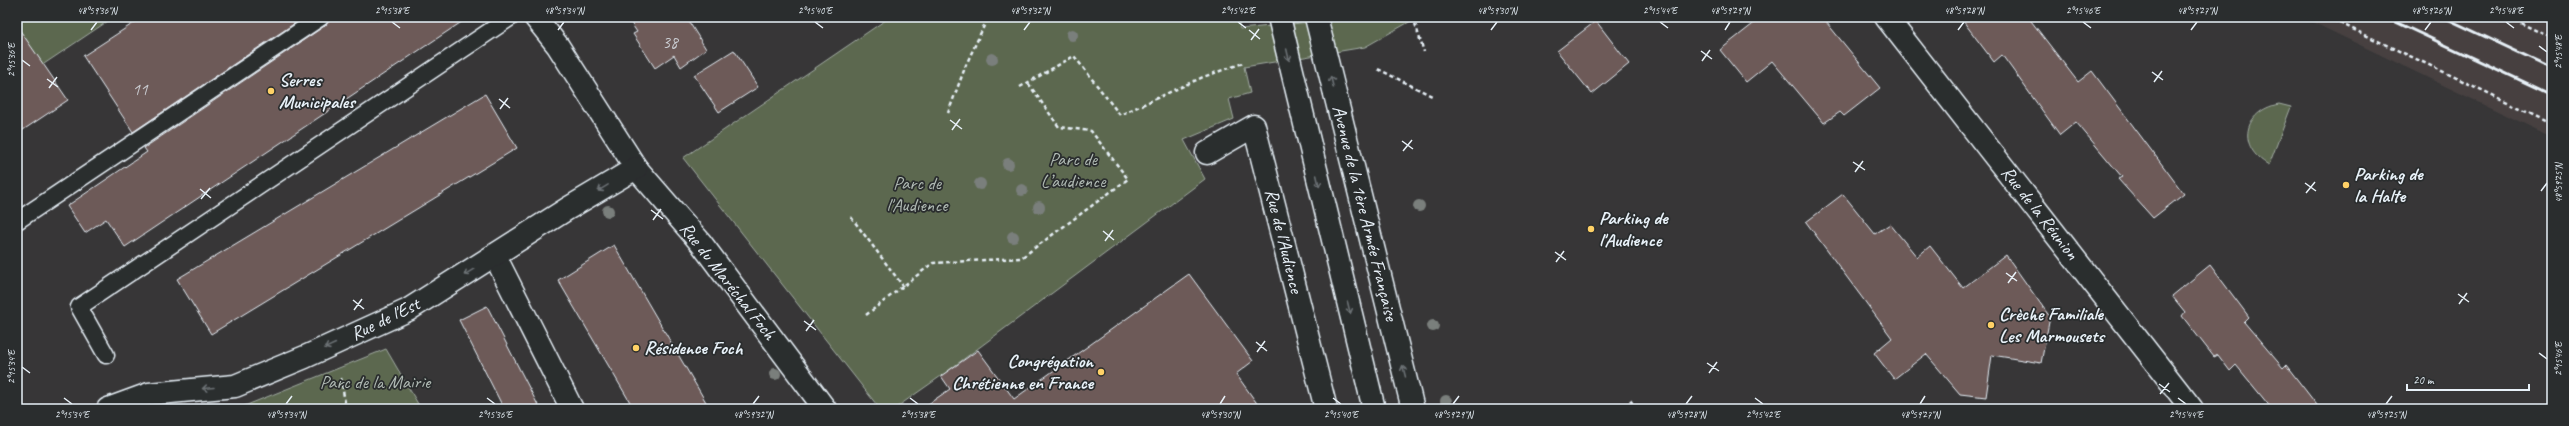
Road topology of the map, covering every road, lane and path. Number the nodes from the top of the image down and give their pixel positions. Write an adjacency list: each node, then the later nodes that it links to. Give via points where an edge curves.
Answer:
1 (321, 17): 23 (lane)
2 (511, 17): 27 (lane, via 79,307)
3 (535, 17): 21 (street, Rue du Maréchal Foch, via 558,46)
4 (988, 17): 18 (path)
5 (1279, 17): 35 (street, Avenue de la 1ère Armée Française, one-way to 35)
6 (1316, 17): 36 (street, Avenue de la 1ère Armée Française, one-way to 6)
7 (1413, 17): 12 (path)
8 (1886, 17): 38 (street, Rue de la Réunion)
9 (2327, 17): 19 (path)
10 (2508, 17): 11 (path)
11 (2552, 38)
12 (1424, 52)
13 (1243, 63): 15 (path, via 1203,77 1120,115 1074,56)
14 (1378, 69): 17 (path)
15 (1028, 83): 16 (path); 25 (path, via 1059,127 1092,131 1128,179 1021,258 933,263)
16 (1020, 87)
17 (1434, 97)
18 (948, 113)
19 (2552, 123)
20 (1208, 153): 34 (street, Rue de l'Audience, via 1254,126)
21 (636, 168): 24 (street, Rue de l'Est, one-way to 24); 33 (street, Rue du Maréchal Foch, via 701,243)
22 (850, 217): 25 (path)
23 (17, 220)
24 (495, 256): 30 (street, Rue de l'Est, one-way to 30, via 408,310 235,386 149,394); 32 (street)
25 (903, 286): 26 (path)
26 (866, 315)
27 (106, 355)
28 (340, 375): 31 (path)
29 (1630, 400): 37 (path)
30 (108, 409)
31 (346, 409)
32 (572, 409)
33 (825, 409)
34 (1326, 409)
35 (1374, 409)
36 (1413, 409)
37 (1637, 409)
38 (2192, 409)

